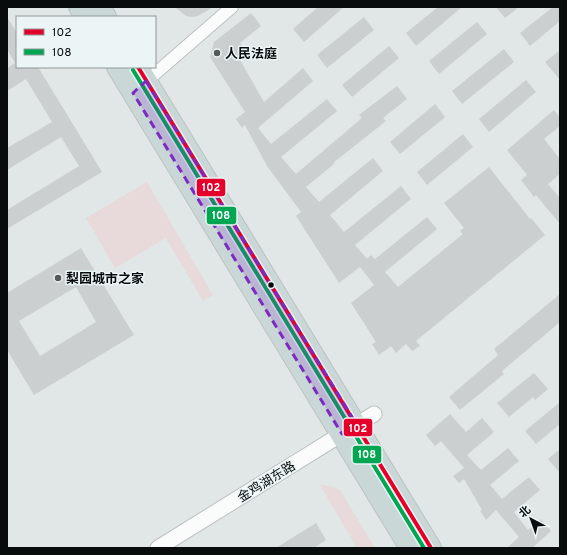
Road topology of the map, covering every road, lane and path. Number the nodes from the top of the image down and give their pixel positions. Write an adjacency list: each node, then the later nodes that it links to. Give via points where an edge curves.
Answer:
1 (79, 7): 4 (highway)
2 (100, 7): 5 (highway)
3 (232, 7): 6 (street)
4 (85, 16)
5 (105, 16)
6 (156, 67)
7 (119, 68): 9 (highway)
8 (154, 68): 9 (street)
9 (139, 80): 11 (highway)
10 (374, 414): 11 (street, 金鸡湖东路)
11 (349, 430): 12 (street, 金鸡湖东路); 13 (highway); 14 (highway)
12 (158, 548)
13 (410, 548)
14 (431, 548)

